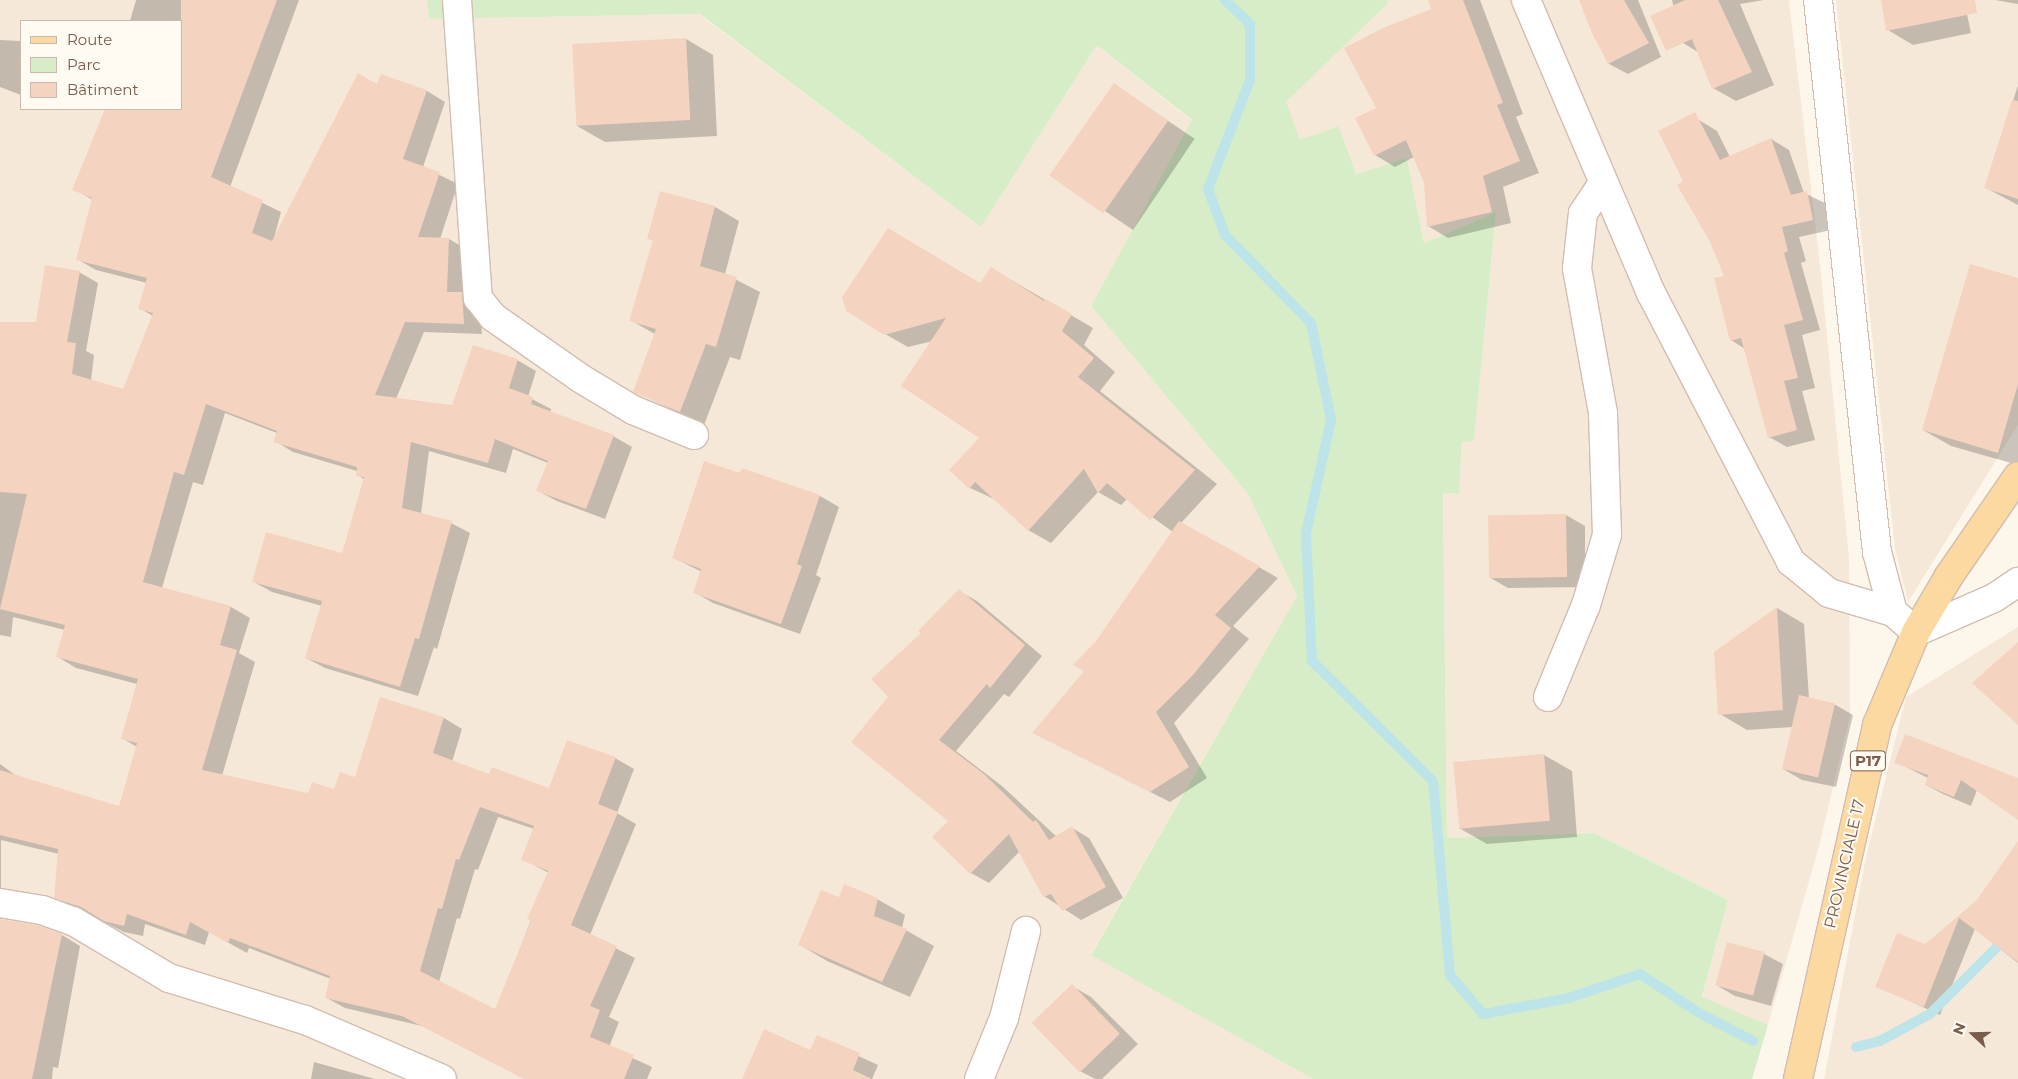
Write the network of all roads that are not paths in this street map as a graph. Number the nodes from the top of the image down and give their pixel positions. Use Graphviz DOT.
graph roads {
  1 [pos="457,0"];
  2 [pos="1526,0"];
  3 [pos="1818,0"];
  4 [pos="1604,183"];
  5 [pos="694,435"];
  6 [pos="2018,476"];
  7 [pos="2018,582"];
  8 [pos="1893,612"];
  9 [pos="1916,632"];
  10 [pos="1548,696"];
  11 [pos="0,903"];
  12 [pos="1026,931"];
  13 [pos="442,1079"];
  14 [pos="979,1079"];
  15 [pos="1798,1079"];
  1 -- 5 [label="street"];
  2 -- 4 [label="street"];
  3 -- 8 [label="street"];
  4 -- 8 [label="street"];
  4 -- 10 [label="street"];
  6 -- 9 [label="main road, PROVINCIALE 17 / P17"];
  7 -- 9 [label="street"];
  8 -- 9 [label="street"];
  9 -- 15 [label="main road, PROVINCIALE 17 / P17"];
  11 -- 13 [label="street"];
  12 -- 14 [label="street"];
}
